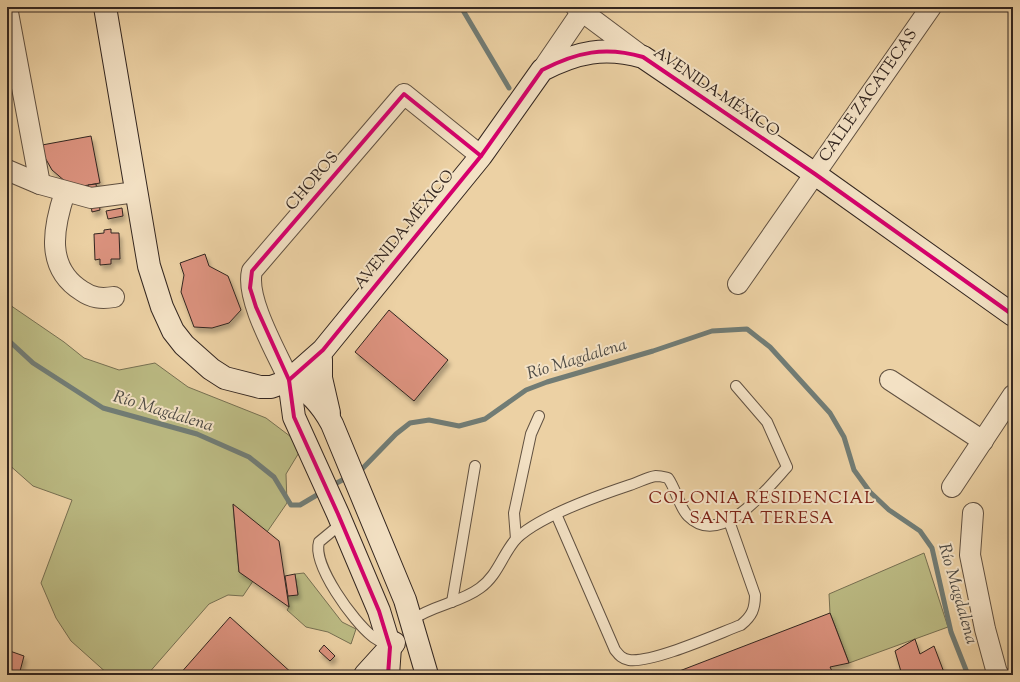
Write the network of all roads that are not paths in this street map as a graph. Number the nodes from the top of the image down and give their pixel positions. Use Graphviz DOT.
graph roads {
  1 [pos="7,7"];
  2 [pos="105,7"];
  3 [pos="931,7"];
  4 [pos="581,8"];
  5 [pos="643,57"];
  6 [pos="542,70"];
  7 [pos="481,156"];
  8 [pos="7,170"];
  9 [pos="815,174"];
  10 [pos="40,184"];
  11 [pos="65,192"];
  12 [pos="136,192"];
  13 [pos="738,284"];
  14 [pos="114,297"];
  15 [pos="1013,315"];
  16 [pos="322,355"];
  17 [pos="289,380"];
  18 [pos="890,380"];
  19 [pos="736,386"];
  20 [pos="1013,395"];
  21 [pos="539,416"];
  22 [pos="332,424"];
  23 [pos="983,441"];
  24 [pos="475,466"];
  25 [pos="952,487"];
  26 [pos="973,513"];
  27 [pos="556,514"];
  28 [pos="340,518"];
  29 [pos="729,521"];
  30 [pos="516,539"];
  31 [pos="452,602"];
  32 [pos="412,620"];
  33 [pos="419,644"];
  34 [pos="390,647"];
  35 [pos="378,674"];
  36 [pos="427,675"];
  37 [pos="999,675"];
  1 -- 10 [label="street"];
  2 -- 12 [label="street, AVENIDA MÉXICO"];
  3 -- 9 [label="street, CALLE ZACATECAS"];
  4 -- 5 [label="street"];
  4 -- 6 [label="street"];
  5 -- 6 [label="street, AVENIDA MÉXICO"];
  5 -- 9 [label="street, AVENIDA MÉXICO"];
  6 -- 7 [label="street, AVENIDA MÉXICO"];
  7 -- 16 [label="street, AVENIDA MÉXICO"];
  7 -- 17 [label="street, CHOPOS"];
  8 -- 10 [label="street"];
  9 -- 13 [label="street, CALLE ZACATECAS"];
  9 -- 15 [label="street, AVENIDA MÉXICO"];
  10 -- 11 [label="street"];
  11 -- 12 [label="street"];
  11 -- 14 [label="street"];
  12 -- 17 [label="street, AVENIDA MÉXICO"];
  16 -- 17 [label="street, AVENIDA MÉXICO"];
  16 -- 22 [label="street"];
  17 -- 22 [label="street"];
  17 -- 28 [label="street"];
  18 -- 23 [label="street"];
  19 -- 29 [label="lane"];
  20 -- 23 [label="street"];
  21 -- 30 [label="lane"];
  22 -- 32 [label="street"];
  23 -- 25 [label="street"];
  24 -- 31 [label="lane"];
  26 -- 37 [label="street"];
  27 -- 29 [label="lane"];
  27 -- 29 [label="lane"];
  27 -- 30 [label="lane"];
  28 -- 34 [label="street"];
  28 -- 34 [label="lane"];
  30 -- 31 [label="lane"];
  31 -- 32 [label="lane"];
  32 -- 33 [label="street"];
  32 -- 34 [label="street"];
  33 -- 35 [label="street"];
  33 -- 36 [label="street"];
  34 -- 35 [label="street"];
}
